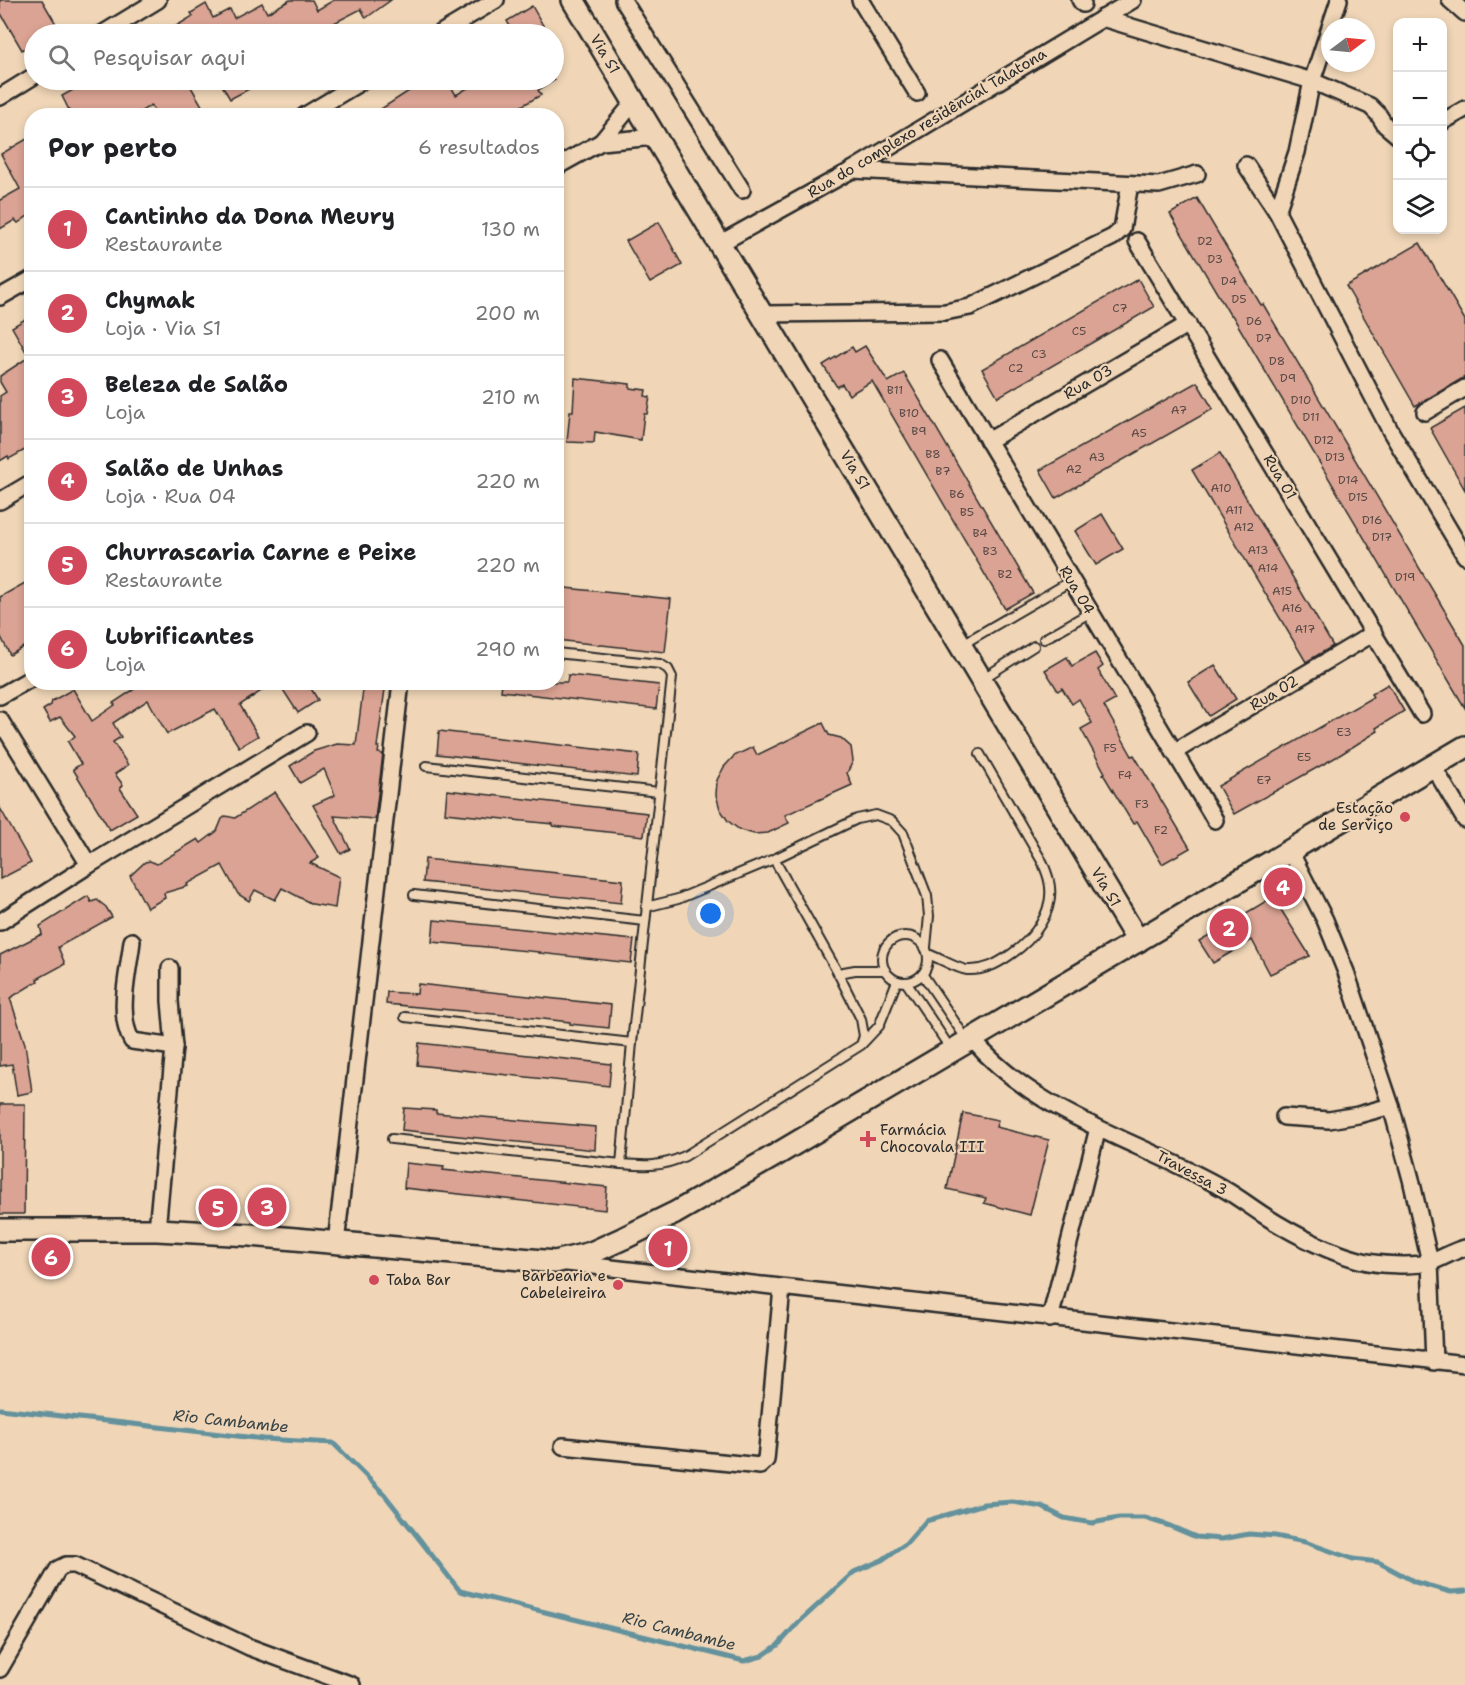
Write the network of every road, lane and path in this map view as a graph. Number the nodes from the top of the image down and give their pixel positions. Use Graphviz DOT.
graph roads {
  1 [pos="158,0"];
  2 [pos="496,0"];
  3 [pos="573,0"];
  4 [pos="623,0"];
  5 [pos="860,0"];
  6 [pos="1133,0"];
  7 [pos="1339,0"];
  8 [pos="1450,0"];
  9 [pos="1465,13"];
  10 [pos="1102,18"];
  11 [pos="118,24"];
  12 [pos="456,24"];
  13 [pos="1312,81"];
  14 [pos="24,82"];
  15 [pos="347,90"];
  16 [pos="916,93"];
  17 [pos="0,97"];
  18 [pos="634,102"];
  19 [pos="317,108"];
  20 [pos="1465,109"];
  21 [pos="1447,120"];
  22 [pos="1393,132"];
  23 [pos="654,137"];
  24 [pos="601,142"];
  25 [pos="564,163"];
  26 [pos="1246,165"];
  27 [pos="852,170"];
  28 [pos="1197,174"];
  29 [pos="1130,184"];
  30 [pos="742,190"];
  31 [pos="1277,212"];
  32 [pos="1137,241"];
  33 [pos="719,244"];
  34 [pos="24,284"];
  35 [pos="0,297"];
  36 [pos="761,314"];
  37 [pos="1188,324"];
  38 [pos="940,360"];
  39 [pos="1465,388"];
  40 [pos="1425,412"];
  41 [pos="988,441"];
  42 [pos="24,487"];
  43 [pos="0,501"];
  44 [pos="1465,556"];
  45 [pos="1071,581"];
  46 [pos="1090,612"];
  47 [pos="1374,633"];
  48 [pos="1044,639"];
  49 [pos="961,646"];
  50 [pos="1034,646"];
  51 [pos="564,653"];
  52 [pos="981,680"];
  53 [pos="24,682"];
  54 [pos="400,690"];
  55 [pos="0,696"];
  56 [pos="1422,714"];
  57 [pos="0,720"];
  58 [pos="307,733"];
  59 [pos="1465,747"];
  60 [pos="1174,752"];
  61 [pos="980,754"];
  62 [pos="426,766"];
  63 [pos="1433,766"];
  64 [pos="659,792"];
  65 [pos="1215,820"];
  66 [pos="1465,820"];
  67 [pos="1290,851"];
  68 [pos="774,859"];
  69 [pos="89,865"];
  70 [pos="414,895"];
  71 [pos="646,907"];
  72 [pos="645,921"];
  73 [pos="0,922"];
  74 [pos="132,941"];
  75 [pos="1138,941"];
  76 [pos="927,951"];
  77 [pos="170,968"];
  78 [pos="885,970"];
  79 [pos="838,973"];
  80 [pos="922,975"];
  81 [pos="902,982"];
  82 [pos="405,1017"];
  83 [pos="632,1043"];
  84 [pos="964,1043"];
  85 [pos="861,1045"];
  86 [pos="174,1047"];
  87 [pos="1391,1106"];
  88 [pos="1284,1117"];
  89 [pos="1098,1128"];
  90 [pos="392,1139"];
  91 [pos="621,1164"];
  92 [pos="0,1230"];
  93 [pos="157,1230"];
  94 [pos="336,1243"];
  95 [pos="1465,1248"];
  96 [pos="555,1262"];
  97 [pos="1430,1262"];
  98 [pos="782,1288"];
  99 [pos="1050,1319"];
  100 [pos="1434,1362"];
  101 [pos="1465,1364"];
  102 [pos="563,1446"];
  103 [pos="0,1669"];
  104 [pos="352,1685"];
  1 -- 11 [label="street"];
  2 -- 12 [label="street"];
  3 -- 18 [label="street, Via S1"];
  4 -- 30 [label="street"];
  5 -- 16 [label="street"];
  6 -- 10 [label="street, Rua do complexo residêncial Talatona"];
  7 -- 13 [label="street"];
  8 -- 9 [label="street"];
  10 -- 13 [label="street"];
  10 -- 27 [label="street, Rua do complexo residêncial Talatona"];
  13 -- 22 [label="street"];
  13 -- 31 [label="street"];
  14 -- 17 [label="street"];
  15 -- 19 [label="street"];
  18 -- 23 [label="street, Via S1"];
  18 -- 24 [label="street"];
  20 -- 21 [label="street"];
  23 -- 24 [label="street"];
  23 -- 33 [label="street, Via S1"];
  24 -- 25 [label="street"];
  26 -- 31 [label="street"];
  27 -- 29 [label="street"];
  27 -- 33 [label="street, Rua do complexo residêncial Talatona"];
  28 -- 29 [label="street"];
  29 -- 36 [label="street"];
  31 -- 44 [label="street"];
  32 -- 37 [label="street, Rua 01"];
  33 -- 36 [label="street, Via S1"];
  34 -- 35 [label="street"];
  36 -- 49 [label="street, Via S1"];
  37 -- 41 [label="street, Rua 03"];
  37 -- 47 [label="street, Rua 01"];
  38 -- 41 [label="street, Rua 04"];
  39 -- 40 [label="street"];
  41 -- 45 [label="street, Rua 04"];
  42 -- 43 [label="street"];
  45 -- 46 [label="street, Rua 04"];
  45 -- 49 [label="lane"];
  46 -- 48 [label="lane"];
  46 -- 60 [label="street, Rua 04"];
  47 -- 56 [label="street, Rua 01"];
  47 -- 60 [label="street, Rua 02"];
  49 -- 52 [label="street, Via S1"];
  50 -- 52 [label="lane"];
  51 -- 64 [label="lane"];
  52 -- 75 [label="street, Via S1"];
  53 -- 55 [label="street"];
  54 -- 94 [label="street"];
  57 -- 69 [label="street"];
  58 -- 69 [label="street"];
  59 -- 63 [label="street"];
  60 -- 65 [label="street, Rua 04"];
  61 -- 76 [label="lane"];
  62 -- 64 [label="lane"];
  63 -- 66 [label="street"];
  63 -- 67 [label="street"];
  64 -- 71 [label="lane"];
  67 -- 75 [label="street"];
  67 -- 87 [label="street"];
  68 -- 71 [label="lane"];
  68 -- 76 [label="lane"];
  68 -- 79 [label="lane"];
  69 -- 73 [label="street"];
  70 -- 72 [label="lane"];
  71 -- 72 [label="lane"];
  72 -- 83 [label="lane"];
  74 -- 86 [label="street"];
  75 -- 84 [label="street"];
  76 -- 78 [label="lane"];
  76 -- 80 [label="lane"];
  77 -- 86 [label="street"];
  78 -- 79 [label="lane"];
  78 -- 81 [label="lane"];
  79 -- 85 [label="lane"];
  80 -- 81 [label="lane"];
  80 -- 84 [label="lane"];
  81 -- 84 [label="lane"];
  81 -- 85 [label="lane"];
  82 -- 83 [label="lane"];
  83 -- 91 [label="lane"];
  84 -- 89 [label="street, Travessa 3"];
  84 -- 96 [label="street"];
  85 -- 91 [label="lane"];
  86 -- 93 [label="street"];
  87 -- 88 [label="street"];
  87 -- 97 [label="street"];
  89 -- 97 [label="street, Travessa 3"];
  89 -- 99 [label="street"];
  90 -- 91 [label="lane"];
  92 -- 93 [label="street"];
  93 -- 94 [label="street"];
  94 -- 96 [label="street"];
  95 -- 97 [label="street, Travessa 3"];
  96 -- 98 [label="street"];
  97 -- 100 [label="street"];
  98 -- 99 [label="street"];
  98 -- 102 [label="street"];
  99 -- 100 [label="street"];
  100 -- 101 [label="street"];
  103 -- 104 [label="street"];
}
